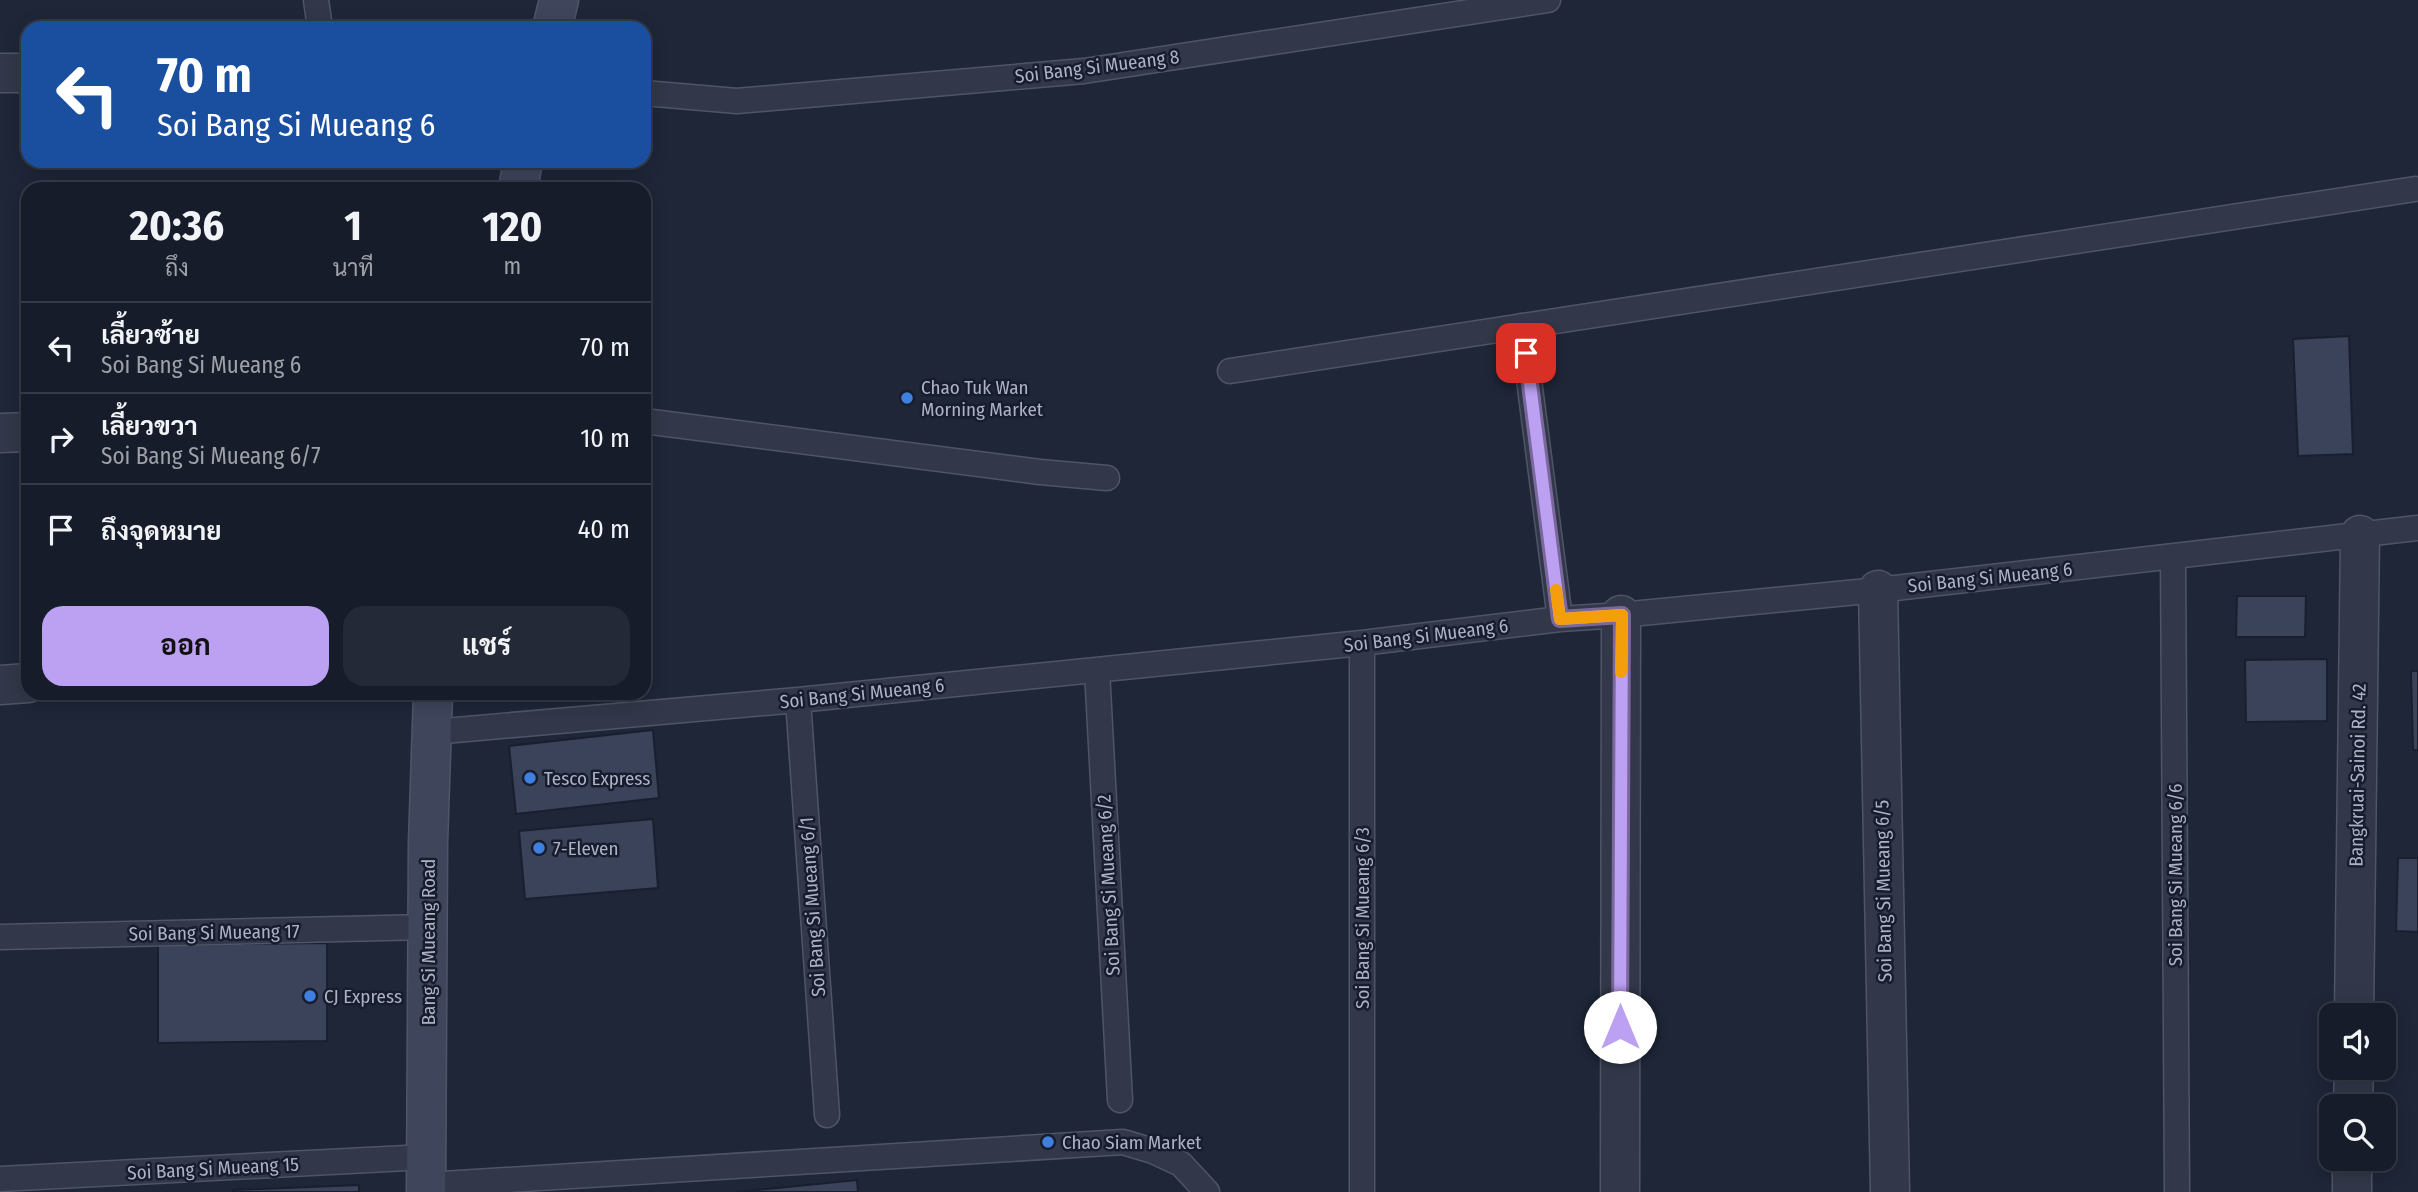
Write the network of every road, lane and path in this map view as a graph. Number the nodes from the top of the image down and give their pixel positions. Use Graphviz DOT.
graph roads {
  1 [pos="316,0"];
  2 [pos="559,0"];
  3 [pos="1548,0"];
  4 [pos="319,21"];
  5 [pos="554,21"];
  6 [pos="0,73"];
  7 [pos="21,73"];
  8 [pos="651,94"];
  9 [pos="2415,189"];
  10 [pos="1522,326"];
  11 [pos="1230,371"];
  12 [pos="651,422"];
  13 [pos="21,432"];
  14 [pos="0,433"];
  15 [pos="1107,478"];
  16 [pos="2418,528"];
  17 [pos="2360,535"];
  18 [pos="2173,557"];
  19 [pos="1878,590"];
  20 [pos="1622,615"];
  21 [pos="1560,619"];
  22 [pos="1362,643"];
  23 [pos="1097,670"];
  24 [pos="21,684"];
  25 [pos="0,685"];
  26 [pos="433,700"];
  27 [pos="798,700"];
  28 [pos="433,732"];
  29 [pos="428,927"];
  30 [pos="0,937"];
  31 [pos="2354,1003"];
  32 [pos="1120,1100"];
  33 [pos="827,1115"];
  34 [pos="2352,1171"];
  35 [pos="426,1178"];
  36 [pos="0,1179"];
  37 [pos="1207,1192"];
  38 [pos="1363,1192"];
  39 [pos="1620,1192"];
  40 [pos="1890,1192"];
  41 [pos="2177,1192"];
  42 [pos="2352,1192"];
  1 -- 4 [label="lane"];
  2 -- 5 [label="street"];
  3 -- 8 [label="lane, Soi Bang Si Mueang 8"];
  6 -- 7 [label="street"];
  9 -- 10 [label="lane"];
  10 -- 11 [label="lane"];
  10 -- 21 [label="lane"];
  12 -- 15 [label="lane"];
  13 -- 14 [label="street"];
  16 -- 17 [label="lane, Soi Bang Si Mueang 6"];
  17 -- 18 [label="lane, Soi Bang Si Mueang 6"];
  17 -- 31 [label="street, Bangkruai-Sainoi Rd. 42"];
  18 -- 19 [label="lane, Soi Bang Si Mueang 6"];
  18 -- 41 [label="lane, Soi Bang Si Mueang 6/6"];
  19 -- 20 [label="lane, Soi Bang Si Mueang 6"];
  19 -- 40 [label="street, Soi Bang Si Mueang 6/5"];
  20 -- 21 [label="lane, Soi Bang Si Mueang 6"];
  20 -- 39 [label="street"];
  21 -- 22 [label="lane, Soi Bang Si Mueang 6"];
  22 -- 23 [label="lane, Soi Bang Si Mueang 6"];
  22 -- 38 [label="lane, Soi Bang Si Mueang 6/3"];
  23 -- 27 [label="lane, Soi Bang Si Mueang 6"];
  23 -- 32 [label="lane, Soi Bang Si Mueang 6/2"];
  24 -- 25 [label="street"];
  26 -- 28 [label="street, Bang Si Mueang Road"];
  27 -- 28 [label="lane, Soi Bang Si Mueang 6"];
  27 -- 33 [label="lane, Soi Bang Si Mueang 6/1"];
  28 -- 29 [label="street, Bang Si Mueang Road"];
  29 -- 30 [label="lane, Soi Bang Si Mueang 17"];
  29 -- 35 [label="street, Bang Si Mueang Road"];
  34 -- 42 [label="street"];
  35 -- 36 [label="lane, Soi Bang Si Mueang 15"];
  35 -- 37 [label="lane, Soi Bang Si Mueang 15"];
}
